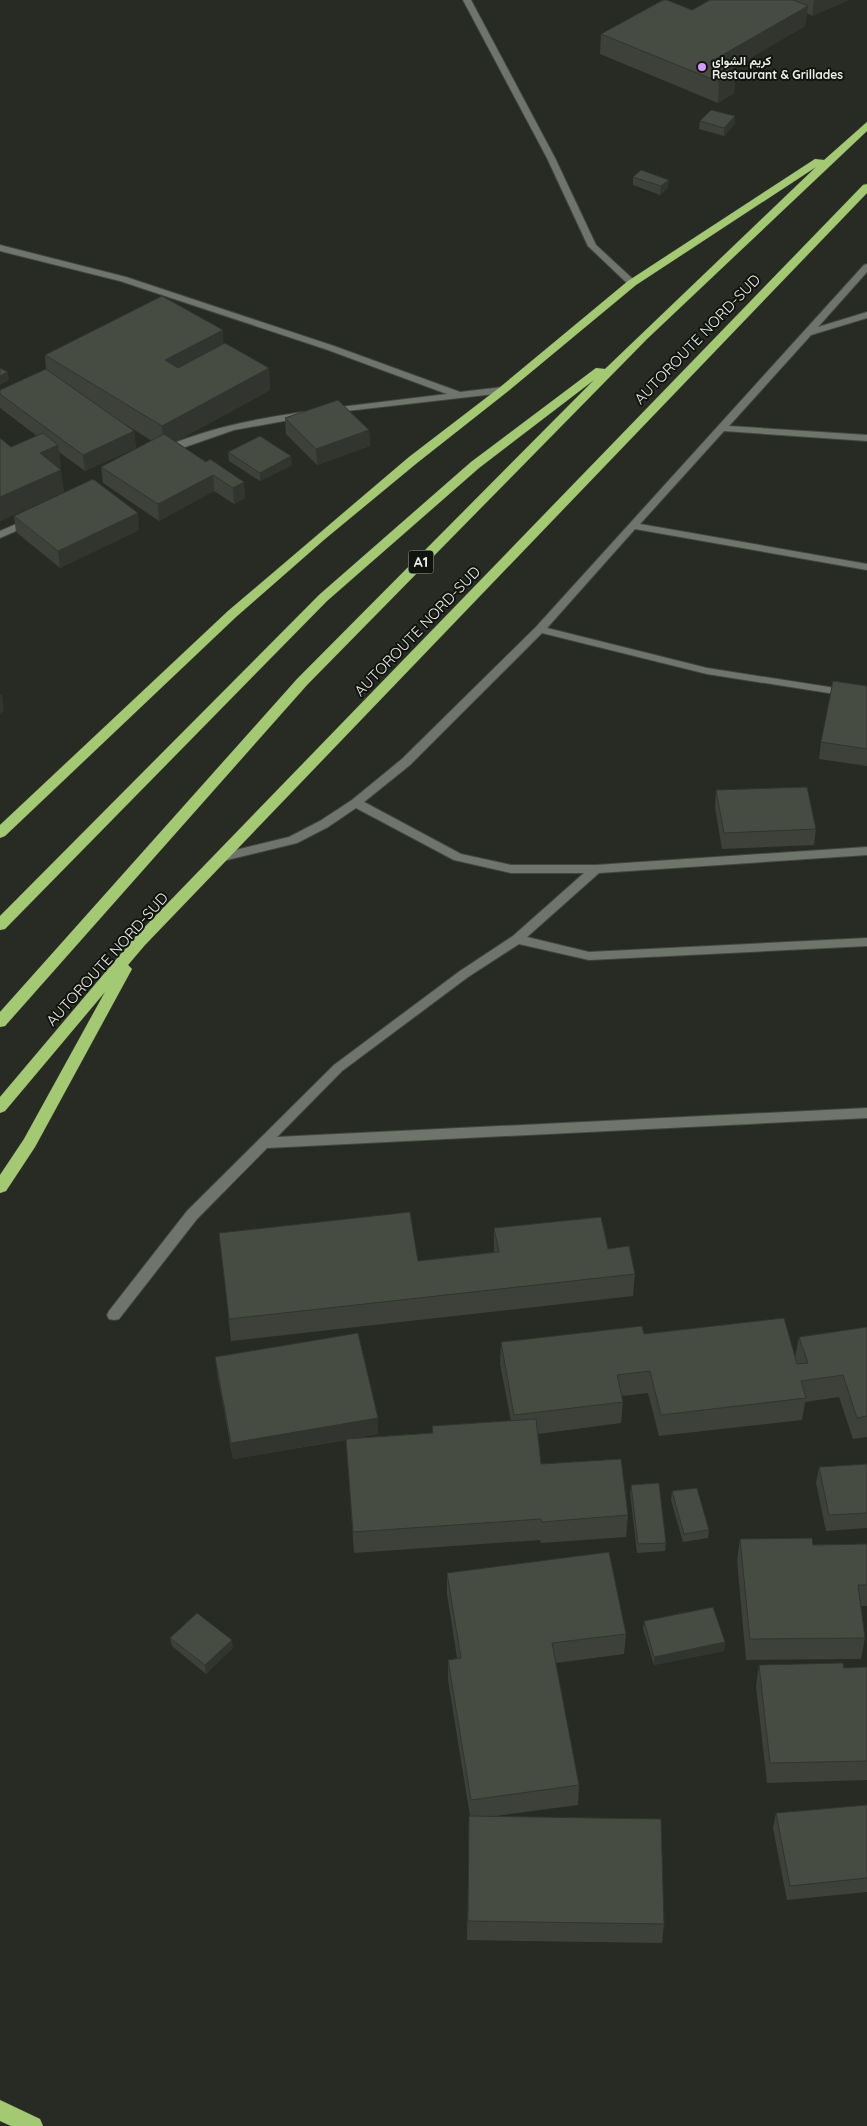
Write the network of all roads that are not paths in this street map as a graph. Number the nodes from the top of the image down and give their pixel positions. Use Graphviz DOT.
graph roads {
  1 [pos="467,0"];
  2 [pos="867,125"];
  3 [pos="851,139"];
  4 [pos="867,187"];
  5 [pos="0,248"];
  6 [pos="867,267"];
  7 [pos="632,283"];
  8 [pos="867,314"];
  9 [pos="808,333"];
  10 [pos="643,337"];
  11 [pos="504,390"];
  12 [pos="460,396"];
  13 [pos="722,428"];
  14 [pos="867,438"];
  15 [pos="154,457"];
  16 [pos="40,515"];
  17 [pos="633,526"];
  18 [pos="0,535"];
  19 [pos="867,567"];
  20 [pos="540,628"];
  21 [pos="867,696"];
  22 [pos="356,803"];
  23 [pos="0,834"];
  24 [pos="867,850"];
  25 [pos="223,857"];
  26 [pos="596,869"];
  27 [pos="0,925"];
  28 [pos="517,940"];
  29 [pos="140,941"];
  30 [pos="867,942"];
  31 [pos="0,1022"];
  32 [pos="0,1108"];
  33 [pos="867,1113"];
  34 [pos="262,1143"];
  35 [pos="0,1186"];
  36 [pos="114,1315"];
  37 [pos="0,2110"];
  38 [pos="32,2126"];
  1 -- 7 [label="street"];
  2 -- 3 [label="highway, A1"];
  3 -- 7 [label="highway"];
  3 -- 10 [label="highway, A1"];
  4 -- 25 [label="highway, AUTOROUTE NORD-SUD"];
  5 -- 12 [label="street"];
  6 -- 9 [label="street"];
  7 -- 11 [label="highway"];
  8 -- 9 [label="street"];
  9 -- 13 [label="street"];
  10 -- 27 [label="highway"];
  10 -- 31 [label="highway, A1"];
  11 -- 12 [label="street"];
  11 -- 23 [label="highway"];
  12 -- 15 [label="street"];
  13 -- 14 [label="street"];
  13 -- 17 [label="street"];
  16 -- 18 [label="street"];
  17 -- 19 [label="street"];
  17 -- 20 [label="street"];
  20 -- 21 [label="street"];
  20 -- 22 [label="street"];
  22 -- 25 [label="street"];
  22 -- 26 [label="street"];
  24 -- 26 [label="street"];
  25 -- 29 [label="highway, AUTOROUTE NORD-SUD"];
  26 -- 28 [label="street"];
  28 -- 30 [label="street"];
  28 -- 34 [label="street"];
  29 -- 32 [label="highway, AUTOROUTE NORD-SUD"];
  29 -- 35 [label="highway"];
  33 -- 34 [label="street"];
  34 -- 36 [label="street"];
  37 -- 38 [label="highway"];
}
